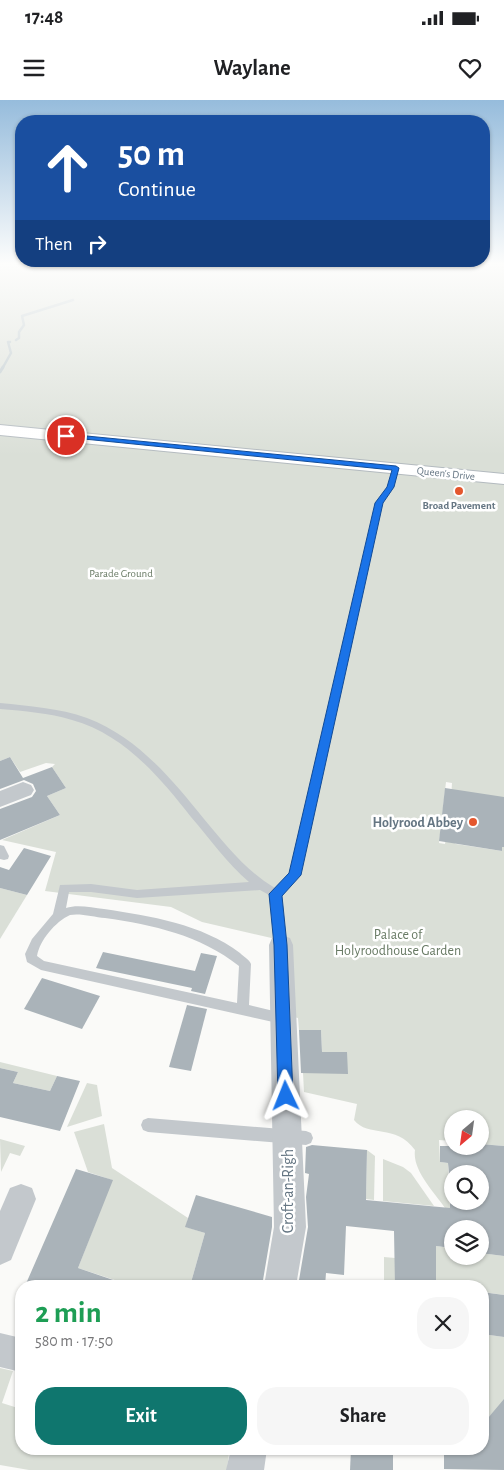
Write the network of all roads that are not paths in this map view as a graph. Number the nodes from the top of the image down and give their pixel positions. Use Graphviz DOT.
graph roads {
  1 [pos="0,430"];
  2 [pos="396,468"];
  3 [pos="504,479"];
  4 [pos="0,706"];
  5 [pos="23,790"];
  6 [pos="0,799"];
  7 [pos="260,886"];
  8 [pos="276,894"];
  9 [pos="59,915"];
  10 [pos="281,945"];
  11 [pos="243,1009"];
  12 [pos="283,1018"];
  13 [pos="148,1125"];
  14 [pos="297,1137"];
  15 [pos="21,1199"];
  16 [pos="0,1250"];
  17 [pos="282,1280"];
  18 [pos="0,1350"];
  19 [pos="15,1354"];
  20 [pos="248,1455"];
  21 [pos="245,1470"];
  1 -- 2 [label="street, Queen's Drive"];
  2 -- 3 [label="street, Queen's Drive"];
  2 -- 8 [label="lane"];
  4 -- 7 [label="lane"];
  5 -- 6 [label="street"];
  7 -- 8 [label="lane"];
  7 -- 9 [label="lane"];
  8 -- 10 [label="lane"];
  9 -- 11 [label="lane"];
  9 -- 11 [label="lane"];
  10 -- 12 [label="street, Croft-an-Righ"];
  11 -- 12 [label="lane"];
  12 -- 14 [label="street, Croft-an-Righ"];
  13 -- 14 [label="lane"];
  14 -- 17 [label="street, Croft-an-Righ"];
  15 -- 16 [label="street"];
  18 -- 19 [label="street"];
  20 -- 21 [label="street"];
}
